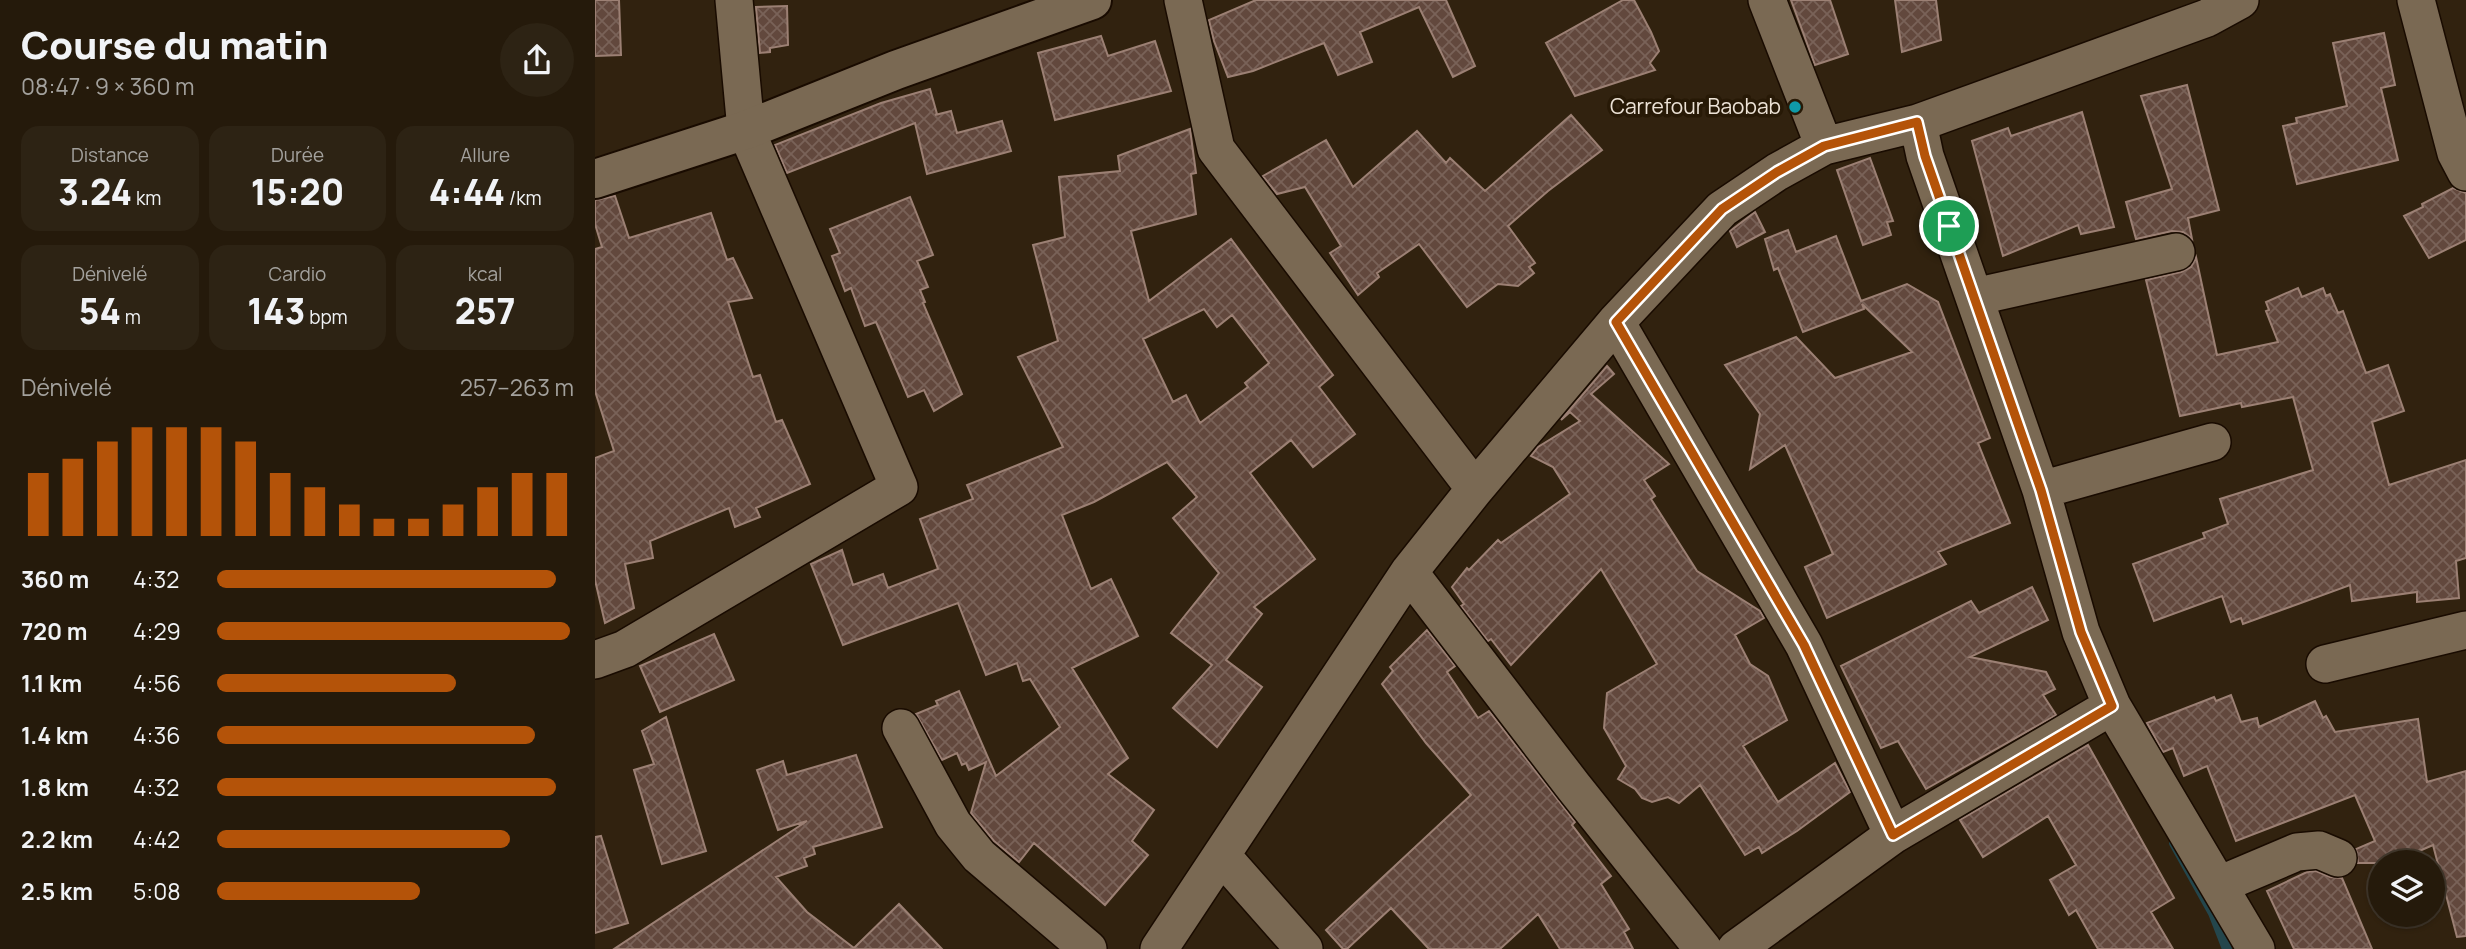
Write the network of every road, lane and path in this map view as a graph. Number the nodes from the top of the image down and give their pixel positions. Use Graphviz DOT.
graph roads {
  1 [pos="734,0"];
  2 [pos="1092,0"];
  3 [pos="1183,0"];
  4 [pos="1767,0"];
  5 [pos="2240,0"];
  6 [pos="2416,0"];
  7 [pos="1917,122"];
  8 [pos="746,130"];
  9 [pos="1824,146"];
  10 [pos="2463,159"];
  11 [pos="595,179"];
  12 [pos="2175,252"];
  13 [pos="1974,297"];
  14 [pos="1616,322"];
  15 [pos="2212,442"];
  16 [pos="1475,489"];
  17 [pos="2041,490"];
  18 [pos="1409,572"];
  19 [pos="2466,631"];
  20 [pos="595,660"];
  21 [pos="2325,664"];
  22 [pos="2112,706"];
  23 [pos="901,728"];
  24 [pos="1893,835"];
  25 [pos="1222,856"];
  26 [pos="2338,858"];
  27 [pos="2219,885"];
  28 [pos="1089,949"];
  29 [pos="1159,949"];
  30 [pos="1304,949"];
  31 [pos="1703,949"];
  32 [pos="1736,949"];
  33 [pos="2256,949"];
  1 -- 8 [label="street"];
  2 -- 8 [label="street"];
  3 -- 16 [label="street"];
  4 -- 9 [label="street"];
  5 -- 7 [label="street"];
  6 -- 10 [label="street"];
  7 -- 9 [label="street"];
  7 -- 13 [label="street"];
  8 -- 11 [label="street"];
  8 -- 20 [label="street"];
  9 -- 14 [label="street"];
  12 -- 13 [label="street"];
  13 -- 17 [label="street"];
  14 -- 16 [label="street"];
  14 -- 24 [label="street"];
  15 -- 17 [label="street"];
  16 -- 18 [label="street"];
  17 -- 22 [label="street"];
  18 -- 25 [label="street"];
  18 -- 31 [label="street"];
  19 -- 21 [label="street"];
  22 -- 24 [label="street"];
  22 -- 27 [label="street"];
  23 -- 28 [label="street"];
  24 -- 32 [label="street"];
  25 -- 29 [label="street"];
  25 -- 30 [label="street"];
  26 -- 27 [label="street"];
  27 -- 33 [label="street"];
}
